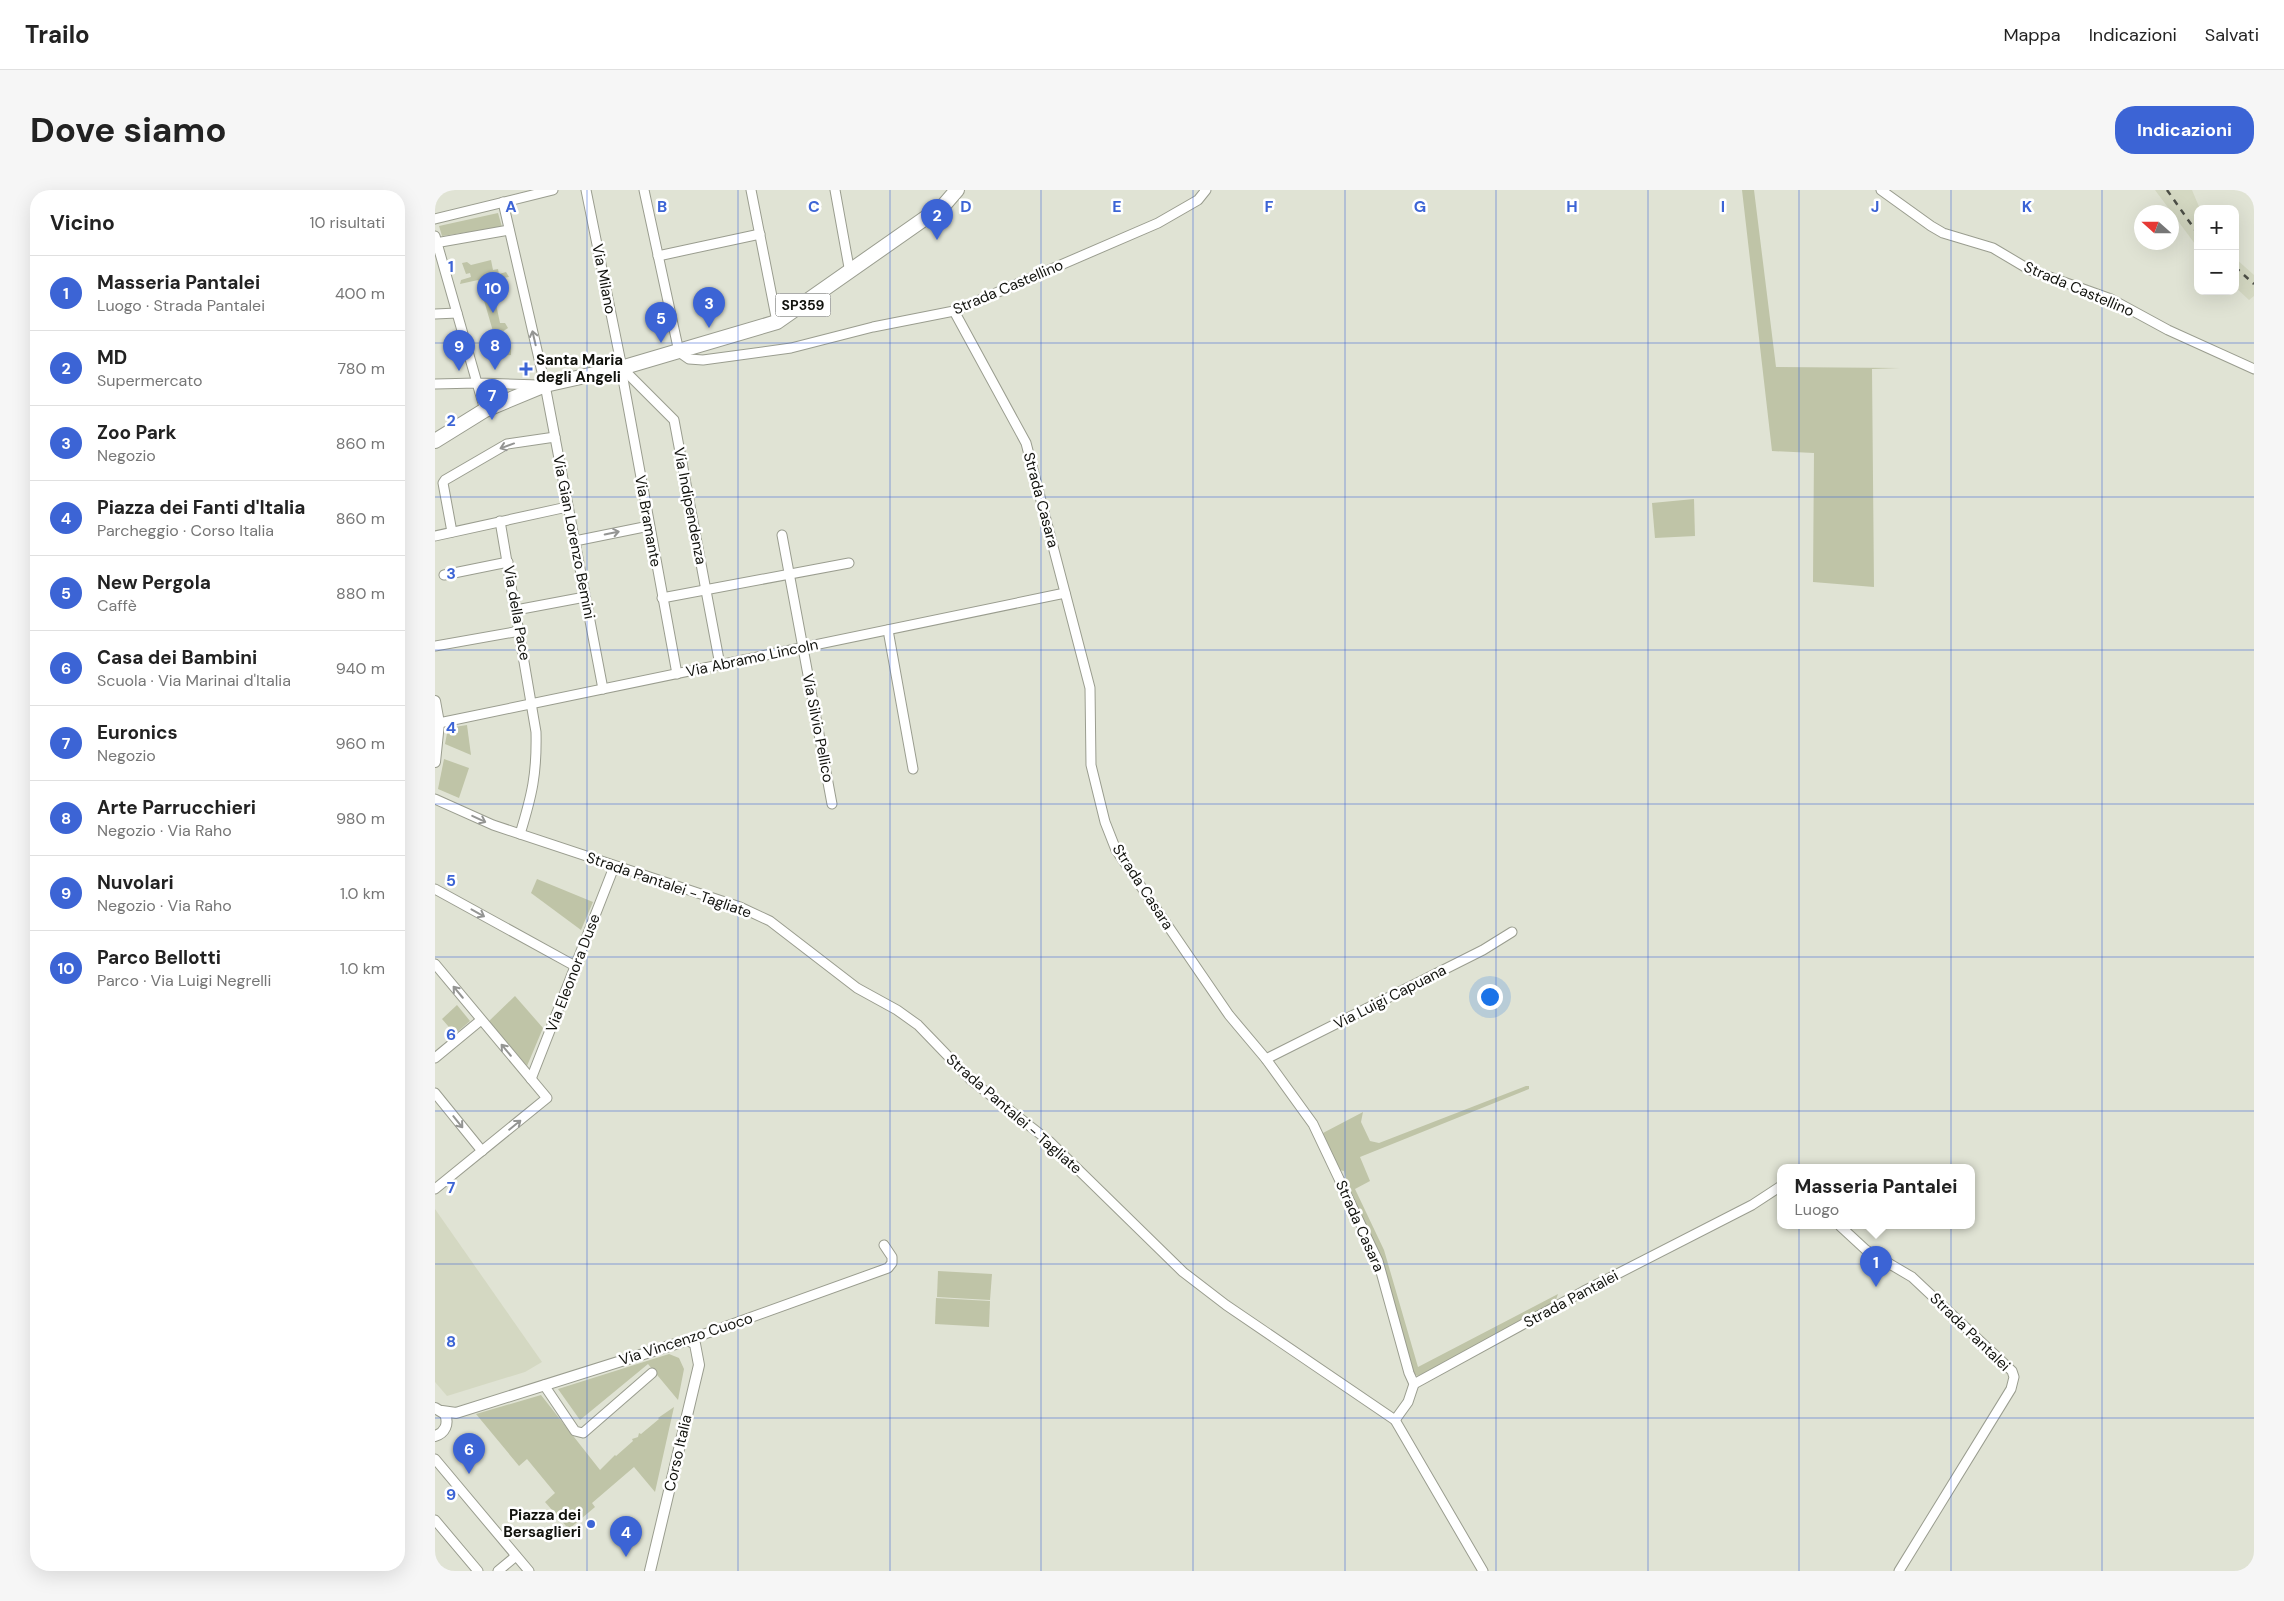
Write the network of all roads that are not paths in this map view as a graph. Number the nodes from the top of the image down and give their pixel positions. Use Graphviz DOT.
graph roads {
  1 [pos="553,190"];
  2 [pos="586,190"];
  3 [pos="644,190"];
  4 [pos="751,190"];
  5 [pos="835,190"];
  6 [pos="957,190"];
  7 [pos="1206,190"];
  8 [pos="1881,190"];
  9 [pos="503,202"];
  10 [pos="435,219"];
  11 [pos="509,230"];
  12 [pos="760,234"];
  13 [pos="436,240"];
  14 [pos="658,256"];
  15 [pos="850,273"];
  16 [pos="954,311"];
  17 [pos="457,313"];
  18 [pos="435,314"];
  19 [pos="777,322"];
  20 [pos="679,352"];
  21 [pos="621,368"];
  22 [pos="2254,369"];
  23 [pos="477,383"];
  24 [pos="435,384"];
  25 [pos="545,385"];
  26 [pos="485,410"];
  27 [pos="555,437"];
  28 [pos="435,441"];
  29 [pos="567,507"];
  30 [pos="500,522"];
  31 [pos="649,526"];
  32 [pos="452,532"];
  33 [pos="782,535"];
  34 [pos="435,536"];
  35 [pos="575,541"];
  36 [pos="508,562"];
  37 [pos="849,562"];
  38 [pos="789,574"];
  39 [pos="444,575"];
  40 [pos="707,589"];
  41 [pos="1065,593"];
  42 [pos="585,597"];
  43 [pos="663,598"];
  44 [pos="516,610"];
  45 [pos="887,630"];
  46 [pos="520,632"];
  47 [pos="435,646"];
  48 [pos="803,648"];
  49 [pos="720,665"];
  50 [pos="677,674"];
  51 [pos="603,689"];
  52 [pos="435,702"];
  53 [pos="532,704"];
  54 [pos="439,723"];
  55 [pos="435,762"];
  56 [pos="913,769"];
  57 [pos="435,799"];
  58 [pos="832,804"];
  59 [pos="520,834"];
  60 [pos="614,867"];
  61 [pos="435,890"];
  62 [pos="1512,932"];
  63 [pos="435,964"];
  64 [pos="575,966"];
  65 [pos="481,1020"];
  66 [pos="435,1058"];
  67 [pos="1266,1059"];
  68 [pos="531,1079"];
  69 [pos="435,1092"];
  70 [pos="482,1151"];
  71 [pos="435,1189"];
  72 [pos="1777,1189"];
  73 [pos="1843,1229"];
  74 [pos="884,1245"];
  75 [pos="687,1340"];
  76 [pos="653,1373"];
  77 [pos="1414,1384"];
  78 [pos="544,1385"];
  79 [pos="437,1407"];
  80 [pos="456,1413"];
  81 [pos="1395,1420"];
  82 [pos="447,1423"];
  83 [pos="436,1437"];
  84 [pos="435,1459"];
  85 [pos="435,1520"];
  86 [pos="439,1532"];
  87 [pos="516,1556"];
  88 [pos="478,1571"];
  89 [pos="498,1571"];
  90 [pos="529,1571"];
  91 [pos="650,1571"];
  92 [pos="1483,1571"];
  93 [pos="1899,1571"];
  1 -- 9 [label="street"];
  2 -- 21 [label="street, Via Milano"];
  3 -- 14 [label="street"];
  4 -- 12 [label="street"];
  5 -- 15 [label="street"];
  6 -- 15 [label="main road, SP359"];
  7 -- 16 [label="street, Strada Castellino"];
  8 -- 22 [label="street, Strada Castellino"];
  9 -- 10 [label="street"];
  9 -- 11 [label="street, Via Gian Lorenzo Bemini"];
  11 -- 13 [label="street"];
  25 -- 11 [label="street, Via Gian Lorenzo Bemini, one-way"];
  12 -- 14 [label="street"];
  12 -- 19 [label="street"];
  13 -- 17 [label="street"];
  14 -- 20 [label="street"];
  15 -- 19 [label="main road, SP359"];
  16 -- 20 [label="street, Strada Castellino"];
  16 -- 41 [label="street, Strada Casara"];
  17 -- 18 [label="street"];
  17 -- 23 [label="street"];
  19 -- 20 [label="main road, SP359"];
  20 -- 21 [label="main road, SP359"];
  21 -- 25 [label="main road, SP359"];
  21 -- 31 [label="street, Via Bramante"];
  21 -- 40 [label="street, Via Indipendenza"];
  23 -- 24 [label="street"];
  23 -- 25 [label="street"];
  23 -- 26 [label="street"];
  25 -- 26 [label="main road, SP359"];
  25 -- 27 [label="street, Via Gian Lorenzo Bemini"];
  26 -- 28 [label="main road, SP359"];
  27 -- 29 [label="street, Via Gian Lorenzo Bemini"];
  27 -- 32 [label="street, one-way"];
  29 -- 30 [label="street"];
  29 -- 35 [label="street, Via Gian Lorenzo Bemini"];
  30 -- 32 [label="street"];
  30 -- 36 [label="street, Via della Pace"];
  35 -- 31 [label="street, one-way"];
  31 -- 43 [label="street, Via Bramante"];
  32 -- 34 [label="street"];
  33 -- 38 [label="street, Via Silvio Pellico"];
  35 -- 42 [label="street, Via Gian Lorenzo Bemini"];
  36 -- 39 [label="street"];
  36 -- 44 [label="street, Via della Pace"];
  37 -- 38 [label="street"];
  38 -- 40 [label="street"];
  38 -- 48 [label="street, Via Silvio Pellico"];
  40 -- 43 [label="street"];
  40 -- 49 [label="street, Via Indipendenza"];
  41 -- 45 [label="street, Via Abramo Lincoln"];
  41 -- 67 [label="street, Strada Casara"];
  42 -- 44 [label="street"];
  42 -- 51 [label="street, Via Gian Lorenzo Bemini"];
  43 -- 50 [label="street, Via Bramante"];
  44 -- 46 [label="street, Via della Pace"];
  45 -- 48 [label="street, Via Abramo Lincoln"];
  45 -- 56 [label="street"];
  46 -- 47 [label="street"];
  46 -- 53 [label="street, Via della Pace"];
  48 -- 49 [label="street, Via Abramo Lincoln"];
  48 -- 58 [label="street, Via Silvio Pellico"];
  49 -- 50 [label="street, Via Abramo Lincoln"];
  50 -- 51 [label="street, Via Abramo Lincoln"];
  51 -- 53 [label="street, Via Abramo Lincoln"];
  52 -- 54 [label="street"];
  53 -- 54 [label="street, Via Abramo Lincoln"];
  53 -- 59 [label="street, Via della Pace"];
  54 -- 55 [label="street"];
  57 -- 59 [label="street, Strada Pantalei - Tagliate, one-way"];
  59 -- 60 [label="street, Strada Pantalei - Tagliate"];
  60 -- 64 [label="street, Via Eleonora Duse"];
  60 -- 81 [label="street, Strada Pantalei - Tagliate"];
  61 -- 64 [label="street, one-way"];
  62 -- 67 [label="street, Via Luigi Capuana"];
  65 -- 63 [label="street, one-way"];
  64 -- 68 [label="street, Via Eleonora Duse"];
  65 -- 66 [label="street"];
  68 -- 65 [label="street, one-way"];
  67 -- 77 [label="street, Strada Casara"];
  70 -- 68 [label="street, one-way"];
  69 -- 70 [label="street, one-way"];
  70 -- 71 [label="street"];
  72 -- 77 [label="street, Strada Pantalei"];
  73 -- 93 [label="street, Strada Pantalei"];
  74 -- 75 [label="street, Via Vincenzo Cuoco"];
  75 -- 78 [label="street, Via Vincenzo Cuoco"];
  75 -- 91 [label="street, Corso Italia"];
  76 -- 78 [label="street"];
  77 -- 81 [label="street"];
  78 -- 80 [label="street, Via Vincenzo Cuoco"];
  79 -- 80 [label="street, Via Vincenzo Cuoco"];
  79 -- 82 [label="street"];
  80 -- 82 [label="street"];
  81 -- 92 [label="street"];
  82 -- 83 [label="street"];
  84 -- 87 [label="street"];
  85 -- 86 [label="street"];
  86 -- 88 [label="street"];
  87 -- 89 [label="street"];
  87 -- 90 [label="street"];
}
